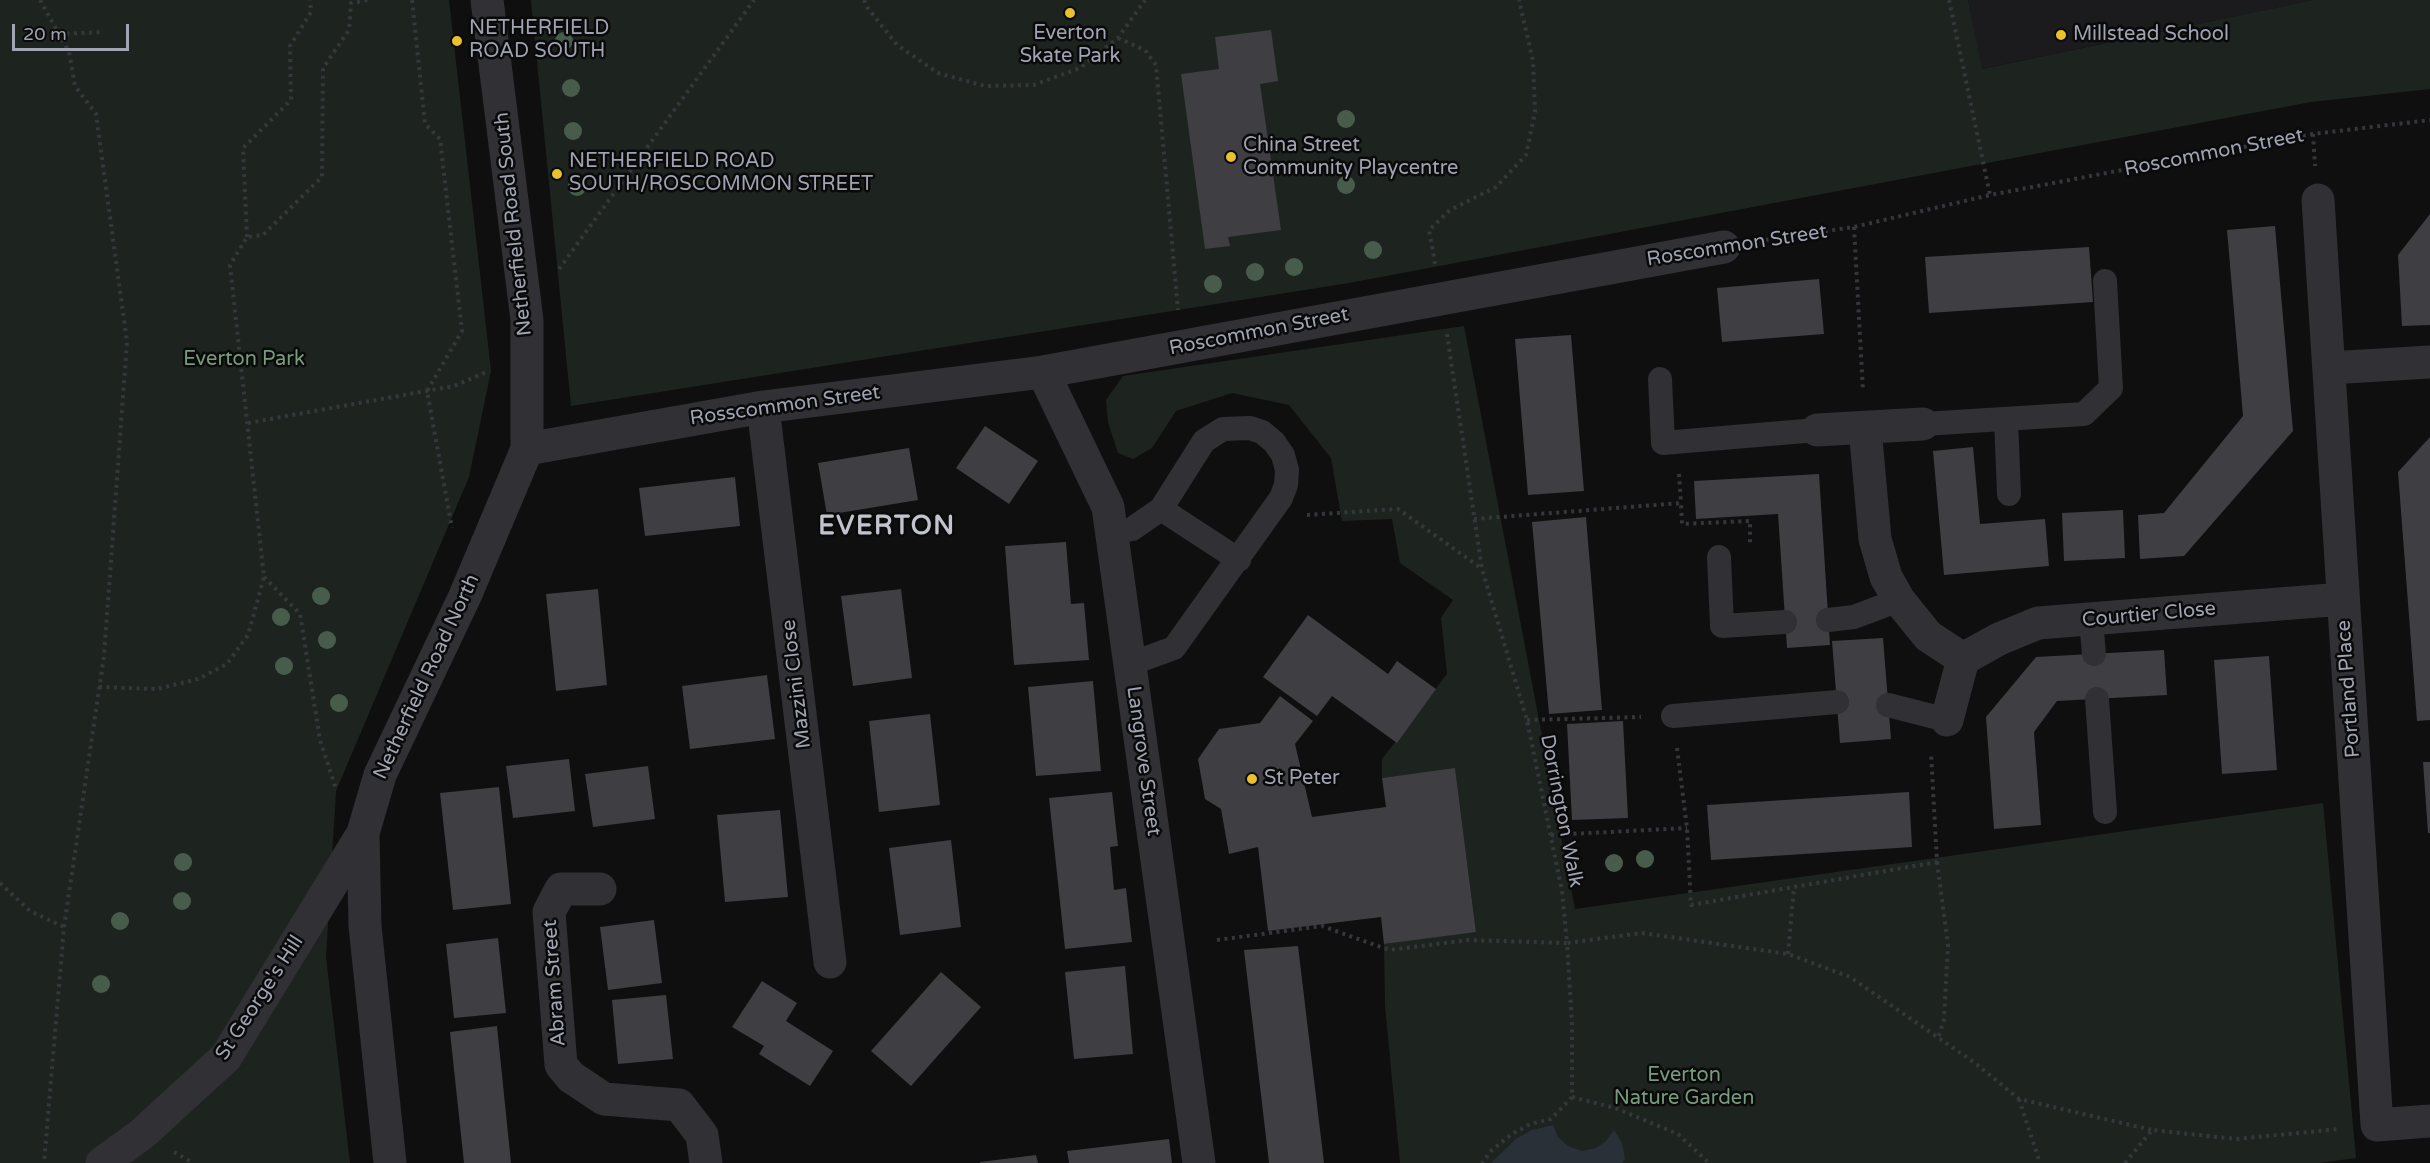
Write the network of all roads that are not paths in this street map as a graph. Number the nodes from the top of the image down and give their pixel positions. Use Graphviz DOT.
graph roads {
  1 [pos="487,0"];
  2 [pos="2318,200"];
  3 [pos="1724,246"];
  4 [pos="2105,281"];
  5 [pos="2430,362"];
  6 [pos="2329,368"];
  7 [pos="1044,372"];
  8 [pos="1660,379"];
  9 [pos="763,407"];
  10 [pos="2006,419"];
  11 [pos="1923,424"];
  12 [pos="1865,428"];
  13 [pos="1817,430"];
  14 [pos="527,449"];
  15 [pos="2010,494"];
  16 [pos="1161,509"];
  17 [pos="1111,533"];
  18 [pos="1719,557"];
  19 [pos="1239,560"];
  20 [pos="2343,599"];
  21 [pos="1899,600"];
  22 [pos="1828,620"];
  23 [pos="2091,620"];
  24 [pos="1785,622"];
  25 [pos="2094,654"];
  26 [pos="1963,659"];
  27 [pos="1130,664"];
  28 [pos="2097,699"];
  29 [pos="1837,702"];
  30 [pos="1888,705"];
  31 [pos="1673,716"];
  32 [pos="1947,720"];
  33 [pos="2105,812"];
  34 [pos="363,833"];
  35 [pos="600,889"];
  36 [pos="830,962"];
  37 [pos="2430,1121"];
  38 [pos="102,1163"];
  39 [pos="390,1163"];
  40 [pos="706,1163"];
  41 [pos="1199,1163"];
  1 -- 14 [label="street, Netherfield Road South"];
  2 -- 6 [label="street, Portland Place"];
  3 -- 7 [label="street, Roscommon Street"];
  4 -- 10 [label="lane"];
  5 -- 6 [label="street"];
  6 -- 20 [label="street, Portland Place"];
  7 -- 9 [label="street, Rosscommon Street"];
  7 -- 17 [label="street, Langrove Street"];
  8 -- 13 [label="lane"];
  9 -- 14 [label="street, Rosscommon Street"];
  9 -- 36 [label="street, Mazzini Close"];
  10 -- 11 [label="lane"];
  10 -- 15 [label="lane"];
  11 -- 12 [label="street"];
  12 -- 13 [label="street"];
  12 -- 21 [label="street"];
  14 -- 34 [label="street, Netherfield Road North"];
  16 -- 17 [label="lane"];
  16 -- 19 [label="lane"];
  16 -- 19 [label="lane"];
  17 -- 27 [label="street, Langrove Street"];
  18 -- 24 [label="lane"];
  19 -- 27 [label="lane"];
  20 -- 23 [label="street, Courtier Close"];
  20 -- 37 [label="street, Portland Place"];
  21 -- 22 [label="lane"];
  21 -- 26 [label="street"];
  23 -- 25 [label="lane"];
  23 -- 26 [label="street, Courtier Close"];
  26 -- 32 [label="street"];
  27 -- 41 [label="street, Langrove Street"];
  28 -- 33 [label="lane"];
  29 -- 31 [label="lane"];
  30 -- 32 [label="lane"];
  34 -- 38 [label="street, St George's Hill"];
  34 -- 39 [label="street, Netherfield Road North"];
  35 -- 40 [label="street, Abram Street"];
}
